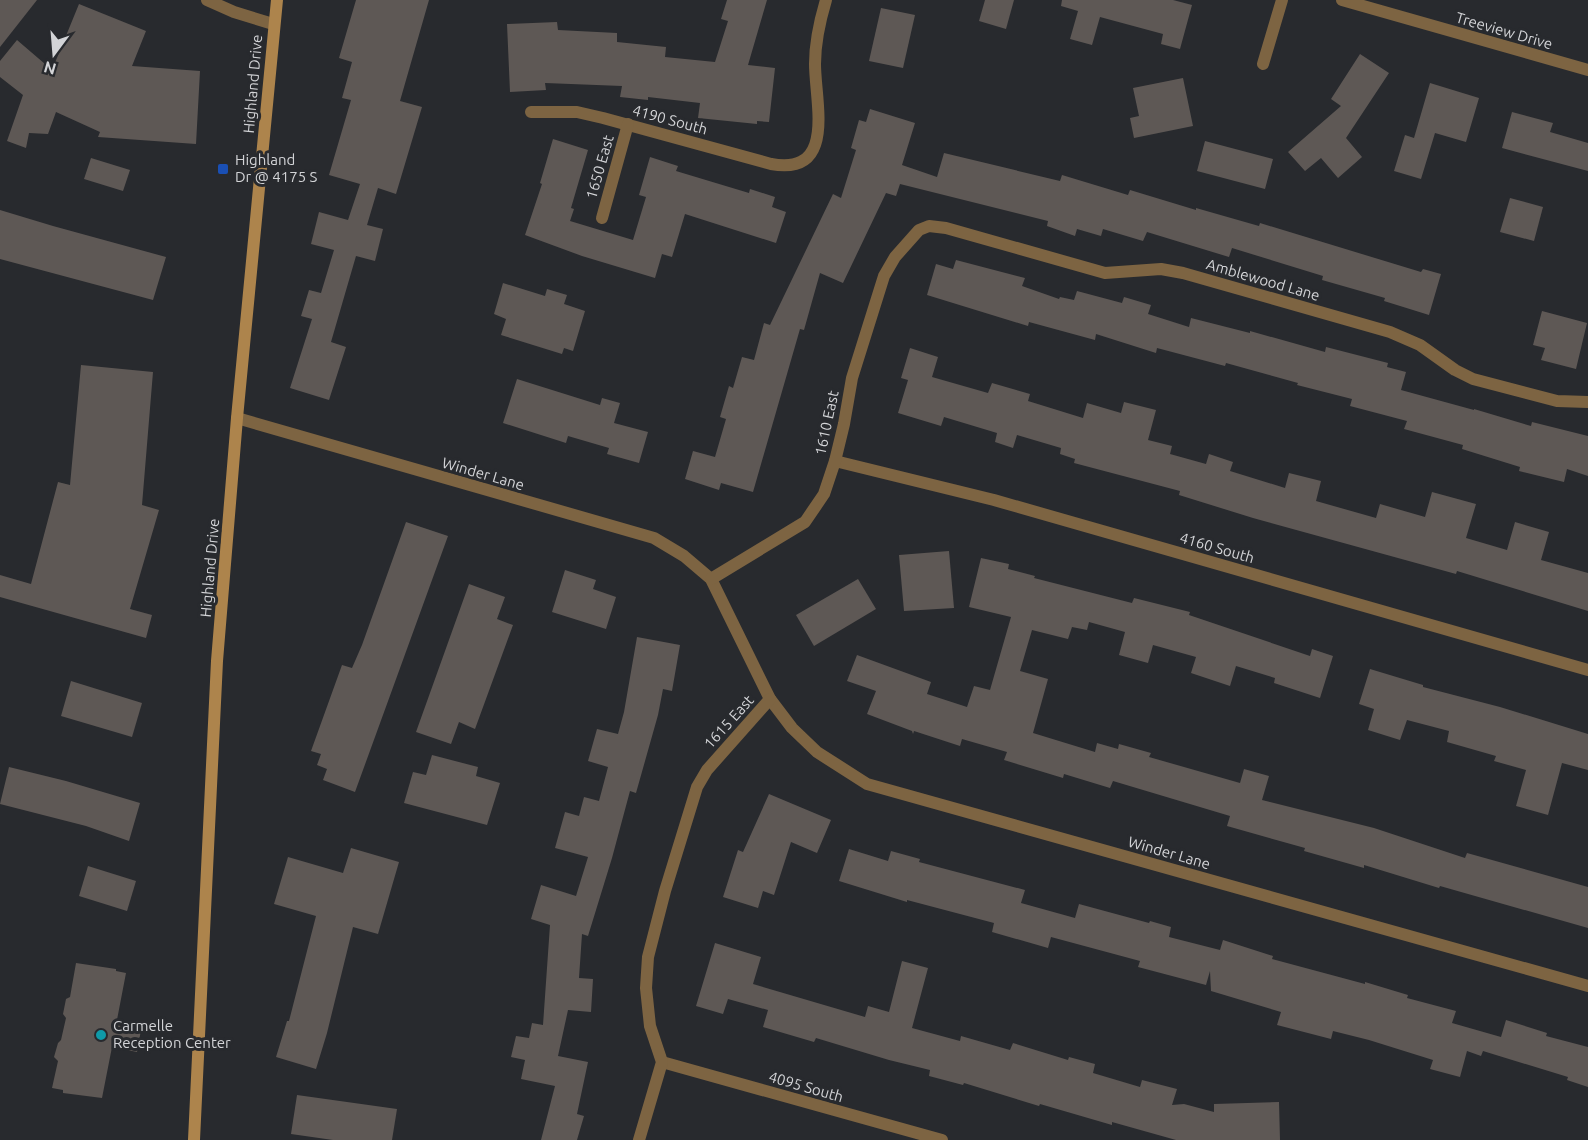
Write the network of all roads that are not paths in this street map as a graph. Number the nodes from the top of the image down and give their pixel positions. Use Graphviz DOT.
graph roads {
  1 [pos="207,0"];
  2 [pos="277,0"];
  3 [pos="826,0"];
  4 [pos="1282,0"];
  5 [pos="1342,0"];
  6 [pos="273,24"];
  7 [pos="1263,64"];
  8 [pos="1588,70"];
  9 [pos="531,112"];
  10 [pos="628,124"];
  11 [pos="602,218"];
  12 [pos="919,230"];
  13 [pos="1588,402"];
  14 [pos="237,418"];
  15 [pos="835,461"];
  16 [pos="711,579"];
  17 [pos="1588,670"];
  18 [pos="770,699"];
  19 [pos="1588,986"];
  20 [pos="662,1062"];
  21 [pos="194,1140"];
  22 [pos="639,1140"];
  23 [pos="942,1140"];
  1 -- 6 [label="street"];
  2 -- 6 [label="main road, Highland Drive"];
  3 -- 10 [label="street, 4190 South"];
  4 -- 7 [label="street"];
  5 -- 8 [label="street, Treeview Drive"];
  6 -- 14 [label="main road, Highland Drive"];
  9 -- 10 [label="street, 4190 South"];
  10 -- 11 [label="street, 1650 East"];
  12 -- 13 [label="street, Amblewood Lane"];
  12 -- 15 [label="street, 1610 East"];
  14 -- 16 [label="street, Winder Lane"];
  14 -- 21 [label="main road, Highland Drive"];
  15 -- 16 [label="street, 1610 East"];
  15 -- 17 [label="street, 4160 South"];
  16 -- 18 [label="street, 1615 East"];
  18 -- 19 [label="street, Winder Lane"];
  18 -- 20 [label="street, 1615 East"];
  20 -- 22 [label="street"];
  20 -- 23 [label="street, 4095 South"];
}
